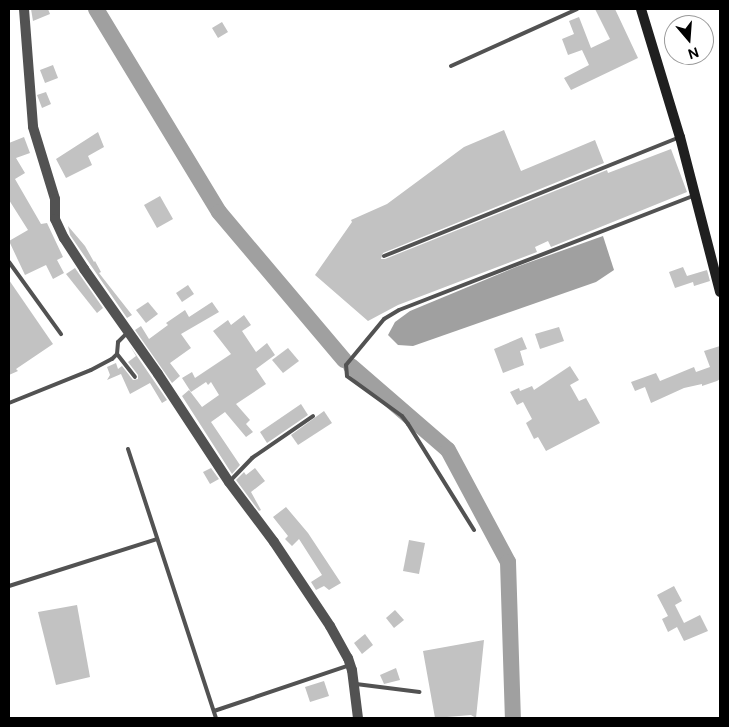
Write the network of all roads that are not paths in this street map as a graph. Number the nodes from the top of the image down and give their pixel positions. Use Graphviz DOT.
graph roads {
  1 [pos="24,9"];
  2 [pos="577,9"];
  3 [pos="641,9"];
  4 [pos="451,66"];
  5 [pos="680,137"];
  6 [pos="695,195"];
  7 [pos="384,256"];
  8 [pos="9,262"];
  9 [pos="720,292"];
  10 [pos="128,331"];
  11 [pos="61,334"];
  12 [pos="117,354"];
  13 [pos="135,377"];
  14 [pos="9,403"];
  15 [pos="314,416"];
  16 [pos="128,449"];
  17 [pos="229,482"];
  18 [pos="474,530"];
  19 [pos="158,539"];
  20 [pos="9,586"];
  21 [pos="350,665"];
  22 [pos="354,684"];
  23 [pos="419,692"];
  24 [pos="214,711"];
  25 [pos="216,718"];
  26 [pos="358,718"];
  1 -- 10 [label="street"];
  2 -- 4 [label="lane"];
  3 -- 5 [label="main road"];
  5 -- 6 [label="main road"];
  5 -- 7 [label="lane"];
  6 -- 9 [label="main road"];
  6 -- 18 [label="lane"];
  8 -- 11 [label="lane"];
  10 -- 12 [label="lane"];
  10 -- 17 [label="street"];
  12 -- 13 [label="lane"];
  12 -- 14 [label="lane"];
  15 -- 17 [label="lane"];
  16 -- 19 [label="lane"];
  17 -- 21 [label="street"];
  19 -- 20 [label="lane"];
  19 -- 24 [label="lane"];
  21 -- 22 [label="street"];
  21 -- 24 [label="lane"];
  22 -- 23 [label="lane"];
  22 -- 26 [label="street"];
  24 -- 25 [label="lane"];
}
